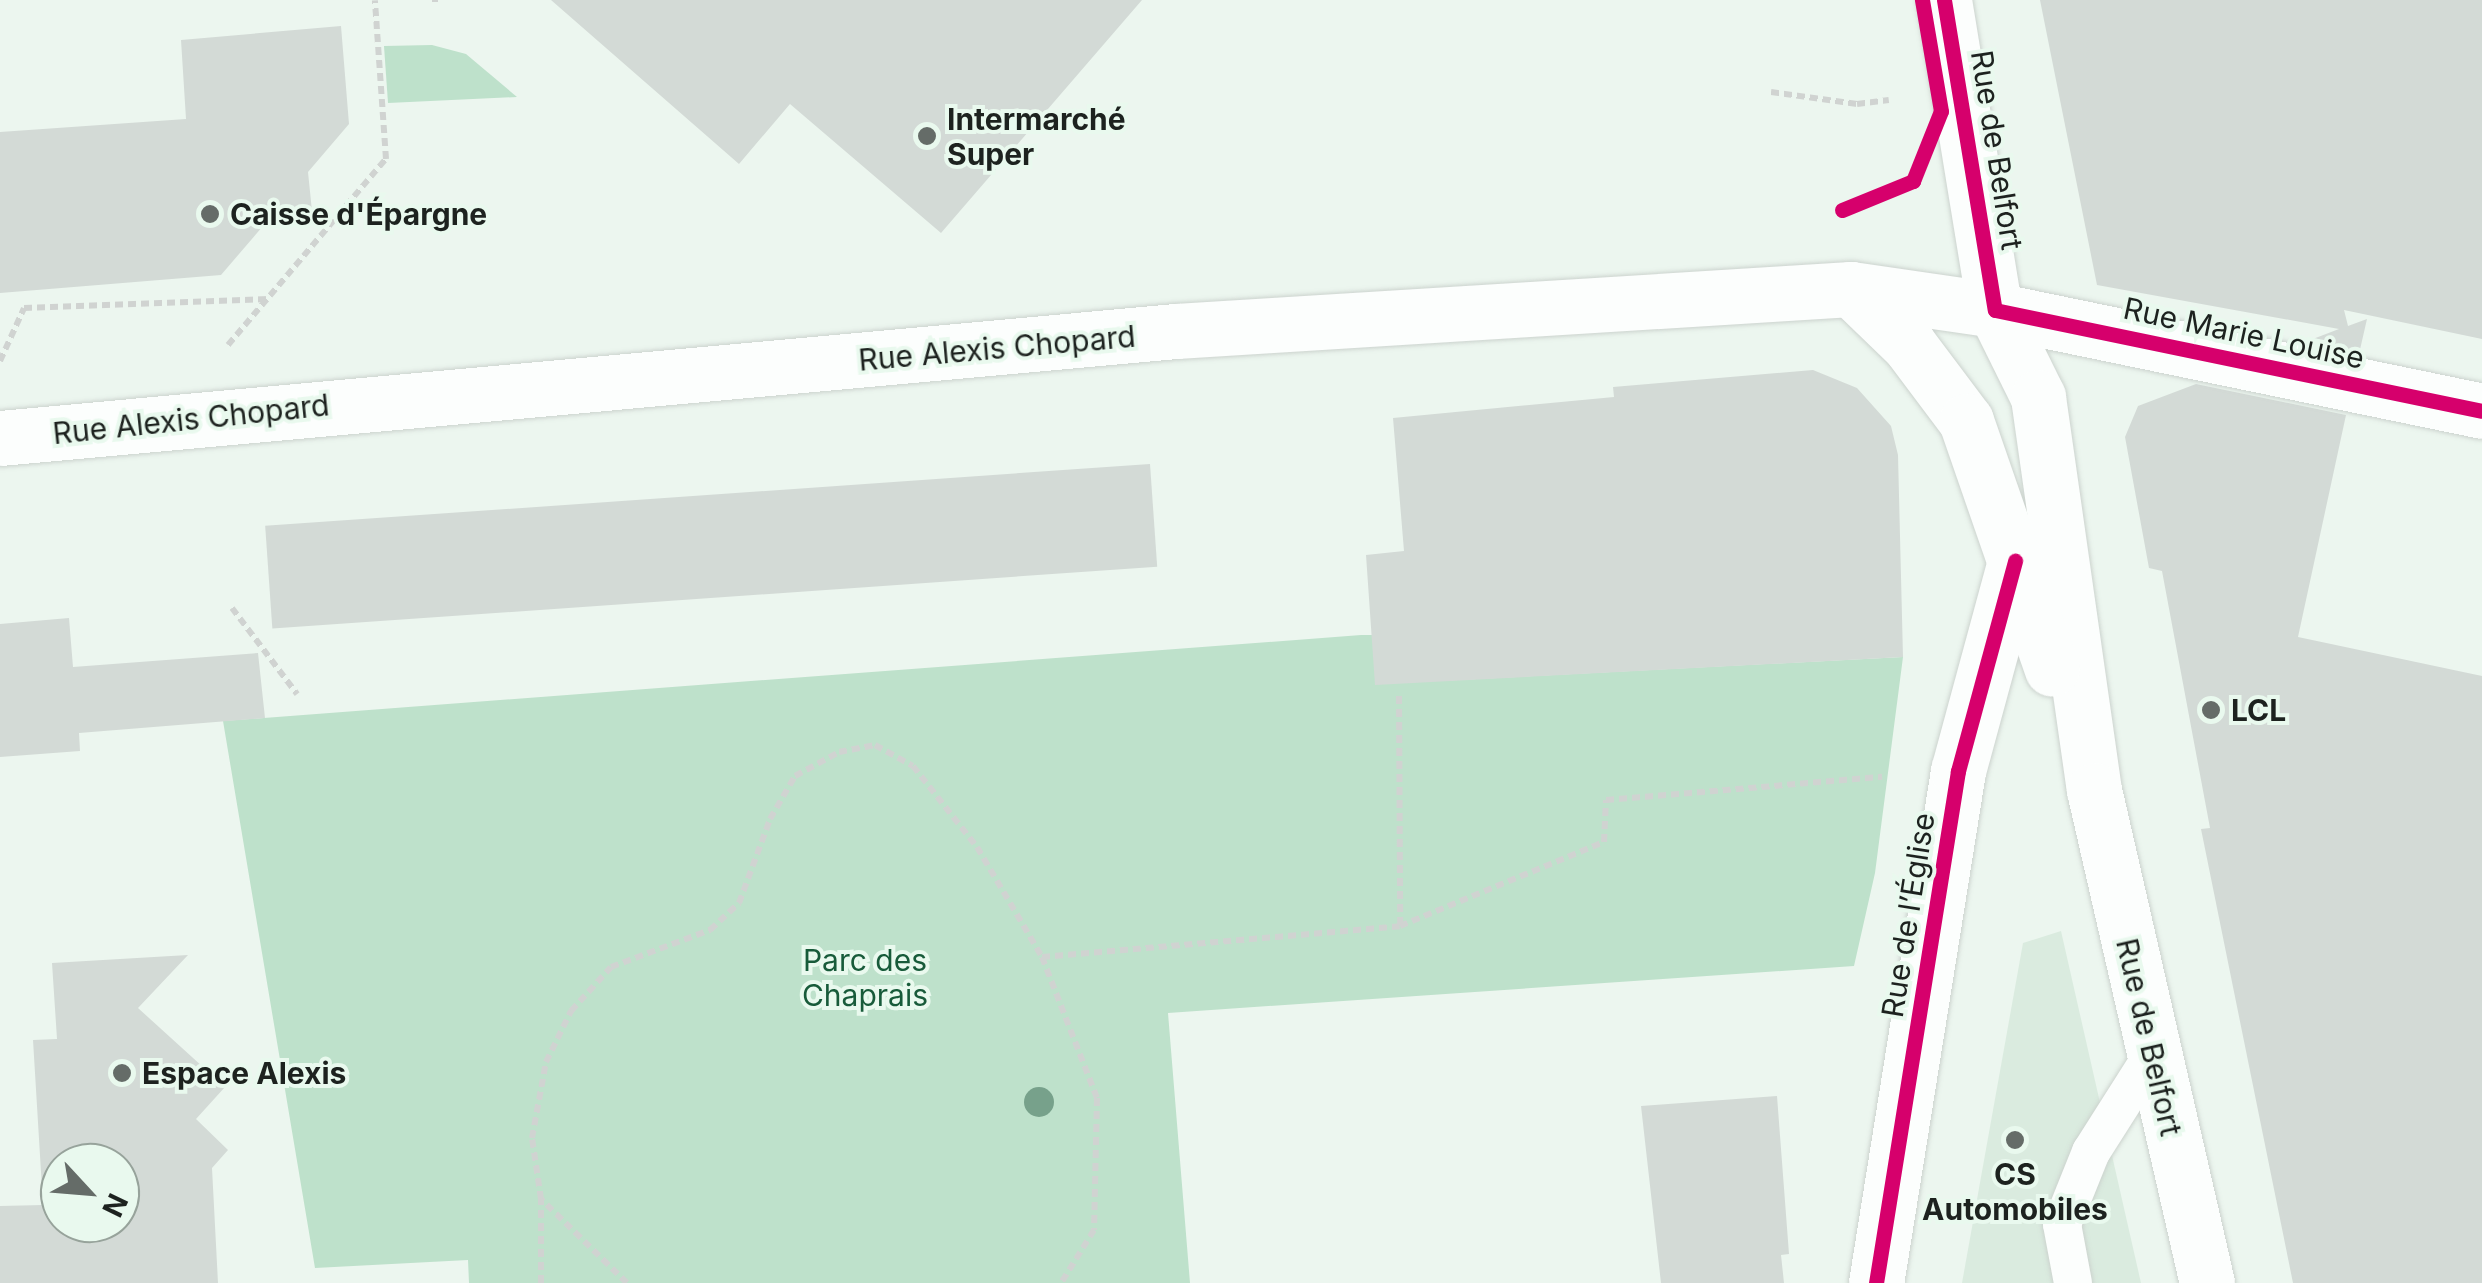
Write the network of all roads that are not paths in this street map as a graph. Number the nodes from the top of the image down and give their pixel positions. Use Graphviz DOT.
graph roads {
  1 [pos="1944,0"];
  2 [pos="1851,289"];
  3 [pos="1995,310"];
  4 [pos="2482,410"];
  5 [pos="0,438"];
  6 [pos="2015,561"];
  7 [pos="2094,790"];
  8 [pos="2152,1056"];
  9 [pos="1876,1283"];
  10 [pos="2074,1283"];
  11 [pos="2207,1283"];
  1 -- 3 [label="main road, Rue de Belfort"];
  2 -- 3 [label="main road, Rue Alexis Chopard"];
  2 -- 5 [label="main road, Rue Alexis Chopard"];
  2 -- 6 [label="main road, Rue de Belfort"];
  3 -- 4 [label="main road, Rue Marie Louise"];
  3 -- 7 [label="main road, Rue de Belfort"];
  6 -- 7 [label="main road, Rue de Belfort"];
  6 -- 9 [label="main road, Rue de l’Église"];
  7 -- 8 [label="main road, Rue de Belfort"];
  8 -- 10 [label="lane"];
  8 -- 11 [label="main road, Rue de Belfort"];
}
